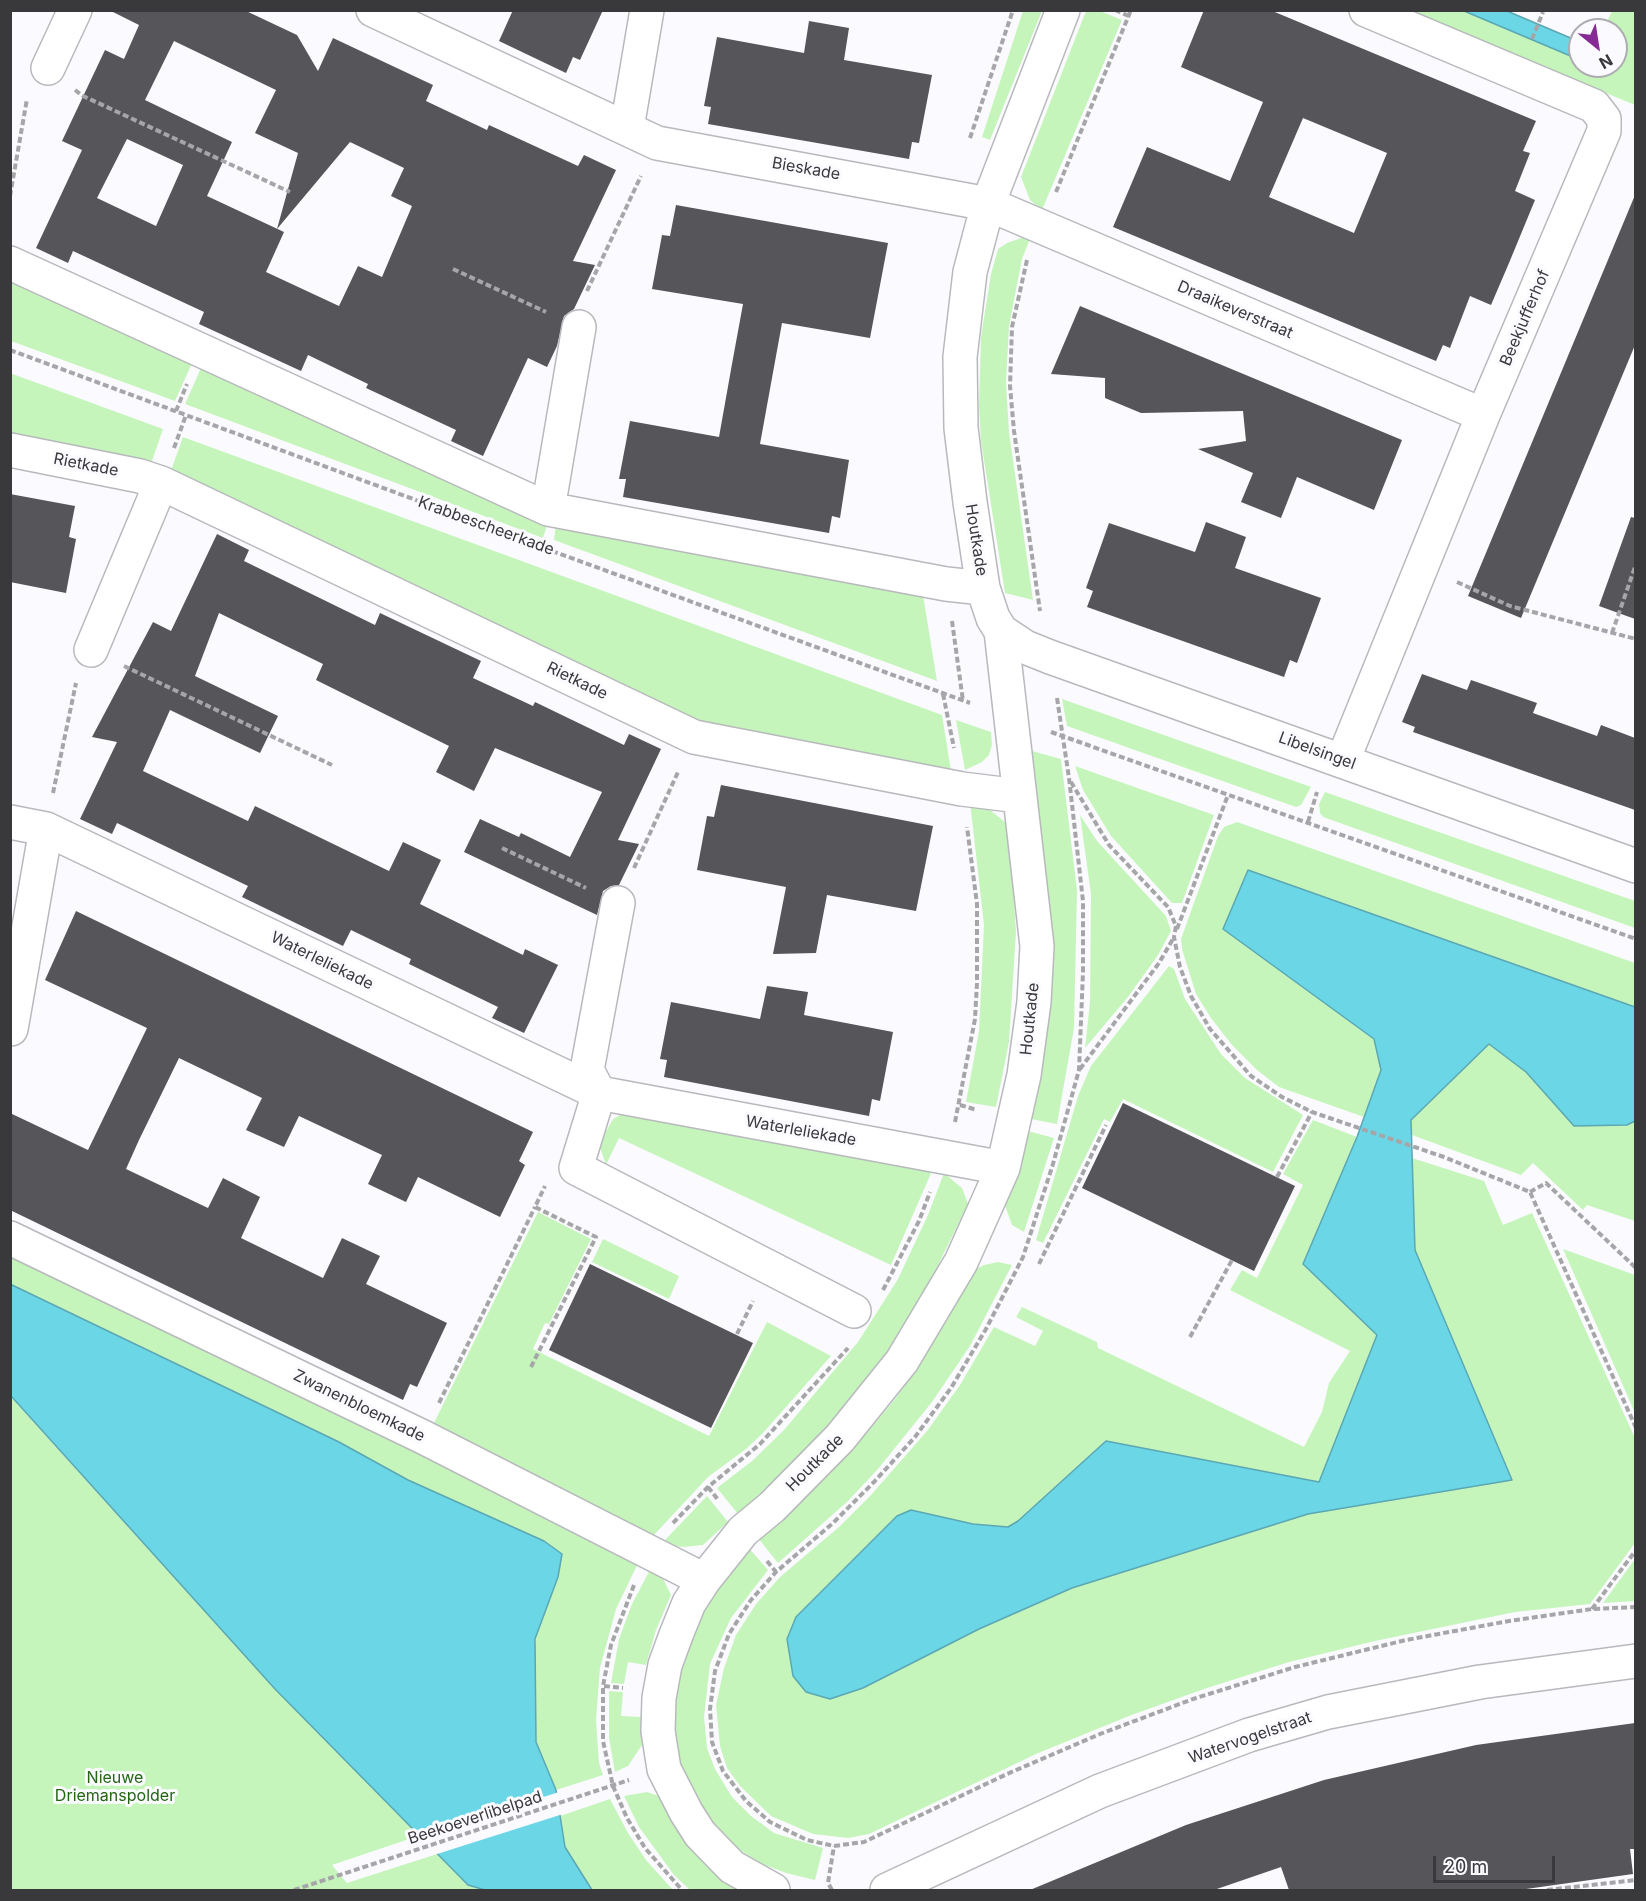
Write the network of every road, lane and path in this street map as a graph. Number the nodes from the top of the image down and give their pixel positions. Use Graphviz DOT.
graph roads {
  1 [pos="75,10"];
  2 [pos="374,10"];
  3 [pos="647,10"];
  4 [pos="1063,10"];
  5 [pos="1115,10"];
  6 [pos="1131,10"];
  7 [pos="1366,10"];
  8 [pos="1543,12"];
  9 [pos="1129,16"];
  10 [pos="1530,43"];
  11 [pos="48,68"];
  12 [pos="627,128"];
  13 [pos="657,143"];
  14 [pos="290,192"];
  15 [pos="10,195"];
  16 [pos="988,204"];
  17 [pos="1040,228"];
  18 [pos="10,263"];
  19 [pos="453,269"];
  20 [pos="575,325"];
  21 [pos="10,351"];
  22 [pos="1484,415"];
  23 [pos="10,450"];
  24 [pos="161,483"];
  25 [pos="548,509"];
  26 [pos="501,532"];
  27 [pos="546,548"];
  28 [pos="1635,564"];
  29 [pos="1422,567"];
  30 [pos="983,588"];
  31 [pos="1001,631"];
  32 [pos="1612,633"];
  33 [pos="1635,639"];
  34 [pos="91,650"];
  35 [pos="1050,657"];
  36 [pos="963,700"];
  37 [pos="1010,717"];
  38 [pos="694,737"];
  39 [pos="1343,760"];
  40 [pos="332,765"];
  41 [pos="1069,778"];
  42 [pos="1228,795"];
  43 [pos="1019,796"];
  44 [pos="10,822"];
  45 [pos="46,829"];
  46 [pos="502,848"];
  47 [pos="1635,866"];
  48 [pos="618,903"];
  49 [pos="1174,937"];
  50 [pos="1635,939"];
  51 [pos="10,1029"];
  52 [pos="1078,1071"];
  53 [pos="598,1093"];
  54 [pos="1312,1112"];
  55 [pos="1106,1125"];
  56 [pos="1003,1168"];
  57 [pos="550,1176"];
  58 [pos="1277,1177"];
  59 [pos="1530,1192"];
  60 [pos="535,1207"];
  61 [pos="10,1238"];
  62 [pos="1232,1260"];
  63 [pos="1039,1264"];
  64 [pos="1635,1268"];
  65 [pos="854,1311"];
  66 [pos="1190,1337"];
  67 [pos="531,1367"];
  68 [pos="1635,1428"];
  69 [pos="423,1437"];
  70 [pos="1635,1550"];
  71 [pos="704,1580"];
  72 [pos="1592,1610"];
  73 [pos="1635,1661"];
  74 [pos="603,1686"];
  75 [pos="624,1688"];
  76 [pos="664,1769"];
  77 [pos="834,1846"];
  78 [pos="1635,1880"];
  79 [pos="294,1890"];
  80 [pos="773,1890"];
  81 [pos="832,1890"];
  82 [pos="887,1890"];
  83 [pos="1547,1890"];
  1 -- 11 [label="street"];
  2 -- 12 [label="street, Bieskade"];
  3 -- 12 [label="street"];
  4 -- 16 [label="street, Houtkade"];
  5 -- 9 [label="path"];
  6 -- 9 [label="path"];
  7 -- 22 [label="street, Beekjufferhof"];
  8 -- 10 [label="path"];
  9 -- 17 [label="path"];
  11 -- 14 [label="path"];
  11 -- 15 [label="path"];
  12 -- 13 [label="street, Bieskade"];
  13 -- 16 [label="street, Bieskade"];
  13 -- 20 [label="path"];
  16 -- 17 [label="street, Draaikeverstraat"];
  16 -- 30 [label="street, Houtkade"];
  17 -- 22 [label="street, Draaikeverstraat"];
  17 -- 35 [label="path"];
  18 -- 25 [label="street"];
  19 -- 20 [label="path"];
  20 -- 25 [label="street"];
  21 -- 26 [label="path, Krabbescheerkade"];
  22 -- 29 [label="street, Beekjufferhof"];
  23 -- 24 [label="street, Rietkade"];
  24 -- 34 [label="street"];
  24 -- 38 [label="street, Rietkade"];
  25 -- 30 [label="street"];
  27 -- 36 [label="path, Krabbescheerkade"];
  28 -- 32 [label="path"];
  29 -- 32 [label="path"];
  29 -- 39 [label="street, Beekjufferhof"];
  30 -- 31 [label="street, Houtkade"];
  31 -- 35 [label="street, Libelsingel"];
  31 -- 37 [label="street, Houtkade"];
  32 -- 33 [label="path"];
  34 -- 40 [label="path"];
  34 -- 45 [label="path"];
  35 -- 39 [label="street, Libelsingel"];
  37 -- 42 [label="path"];
  37 -- 43 [label="street, Houtkade"];
  38 -- 43 [label="street, Rietkade"];
  38 -- 48 [label="path"];
  39 -- 47 [label="street, Libelsingel"];
  41 -- 49 [label="path"];
  42 -- 49 [label="path"];
  42 -- 50 [label="path"];
  43 -- 56 [label="street, Houtkade"];
  44 -- 45 [label="street, Waterleliekade"];
  45 -- 51 [label="street"];
  45 -- 53 [label="street, Waterleliekade"];
  46 -- 48 [label="path"];
  48 -- 53 [label="street"];
  49 -- 52 [label="path"];
  49 -- 54 [label="path"];
  53 -- 56 [label="street, Waterleliekade"];
  53 -- 65 [label="street"];
  54 -- 58 [label="path"];
  54 -- 59 [label="path"];
  55 -- 63 [label="path"];
  56 -- 71 [label="street, Houtkade"];
  57 -- 60 [label="path"];
  59 -- 64 [label="path"];
  59 -- 68 [label="path"];
  60 -- 67 [label="path"];
  60 -- 69 [label="path"];
  61 -- 69 [label="street, Zwanenbloemkade"];
  62 -- 66 [label="path"];
  69 -- 71 [label="street, Zwanenbloemkade"];
  70 -- 72 [label="path"];
  71 -- 76 [label="street, Houtkade"];
  73 -- 82 [label="street, Watervogelstraat"];
  74 -- 75 [label="path"];
  76 -- 79 [label="path, Beekoeverlibelpad"];
  76 -- 80 [label="street, Houtkade"];
  77 -- 81 [label="path"];
  78 -- 83 [label="path"];
}
